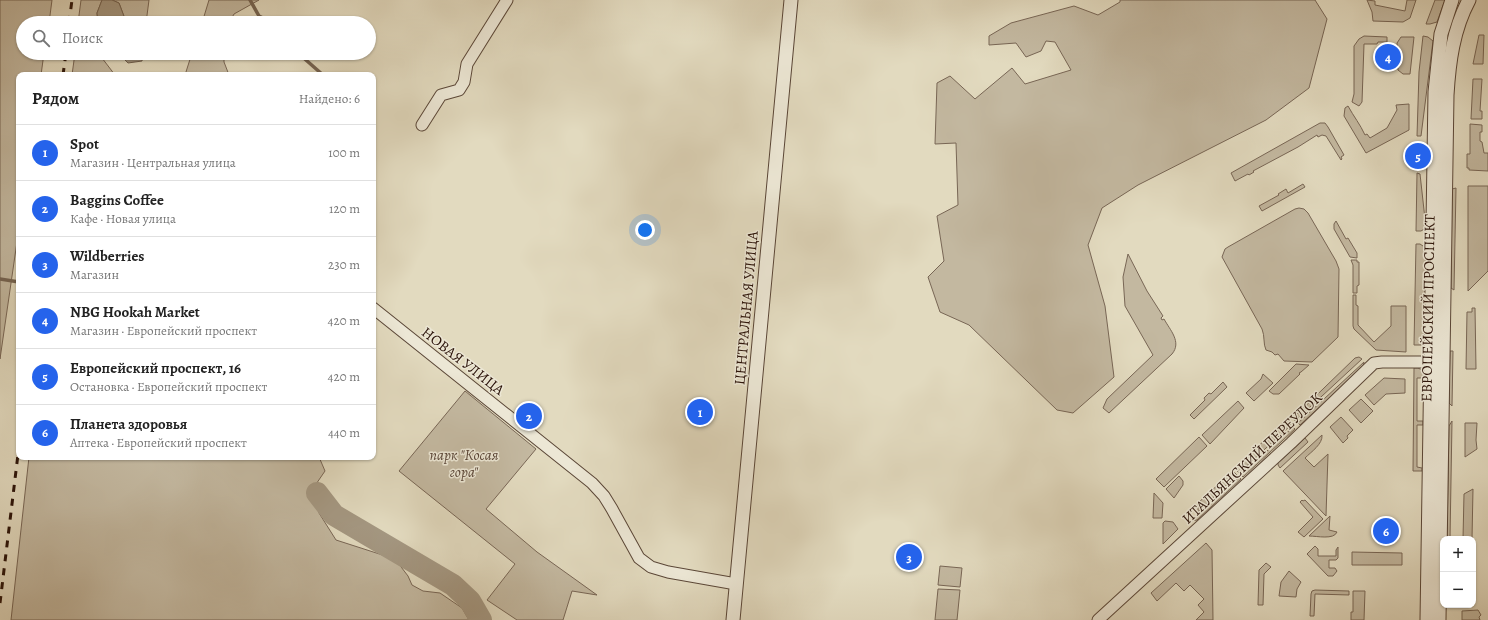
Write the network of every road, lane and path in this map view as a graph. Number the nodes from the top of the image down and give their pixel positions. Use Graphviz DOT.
graph roads {
  1 [pos="507,0"];
  2 [pos="791,0"];
  3 [pos="1452,0"];
  4 [pos="1469,0"];
  5 [pos="422,125"];
  6 [pos="376,310"];
  7 [pos="1437,362"];
  8 [pos="736,584"];
  9 [pos="733,620"];
  10 [pos="1098,620"];
  11 [pos="1427,620"];
  12 [pos="1439,620"];
  1 -- 5 [label="street"];
  2 -- 8 [label="street, ЦЕНТРАЛЬНАЯ УЛИЦА"];
  3 -- 7 [label="street, ЕВРОПЕЙСКИЙ ПРОСПЕКТ"];
  4 -- 7 [label="street, ЕВРОПЕЙСКИЙ ПРОСПЕКТ"];
  6 -- 8 [label="street, НОВАЯ УЛИЦА"];
  7 -- 10 [label="street, ИТАЛЬЯНСКИЙ ПЕРЕУЛОК"];
  7 -- 11 [label="street, ЕВРОПЕЙСКИЙ ПРОСПЕКТ"];
  7 -- 12 [label="street, ЕВРОПЕЙСКИЙ ПРОСПЕКТ"];
  8 -- 9 [label="street, ЦЕНТРАЛЬНАЯ УЛИЦА"];
}
